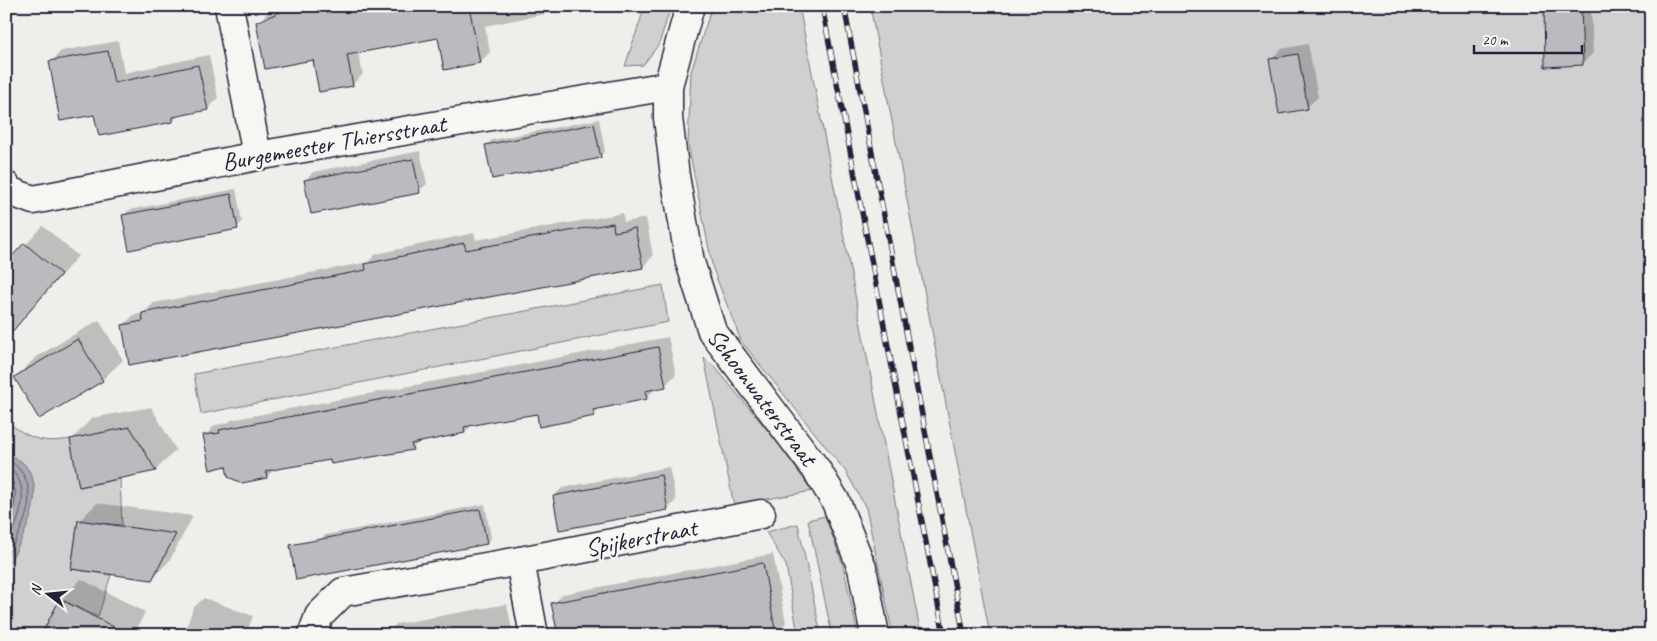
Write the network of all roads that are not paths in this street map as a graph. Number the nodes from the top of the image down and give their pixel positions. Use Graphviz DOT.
graph roads {
  1 [pos="229,6"];
  2 [pos="690,6"];
  3 [pos="668,86"];
  4 [pos="257,156"];
  5 [pos="6,186"];
  6 [pos="761,514"];
  7 [pos="520,561"];
  8 [pos="312,635"];
  9 [pos="534,635"];
  10 [pos="876,635"];
  1 -- 4 [label="street"];
  2 -- 3 [label="street, Schoonwaterstraat"];
  3 -- 4 [label="street, Burgemeester Thiersstraat"];
  3 -- 10 [label="street, Schoonwaterstraat"];
  4 -- 5 [label="street, Burgemeester Thiersstraat"];
  6 -- 7 [label="street, Spijkerstraat"];
  7 -- 8 [label="street, Spijkerstraat"];
  7 -- 9 [label="street"];
}
